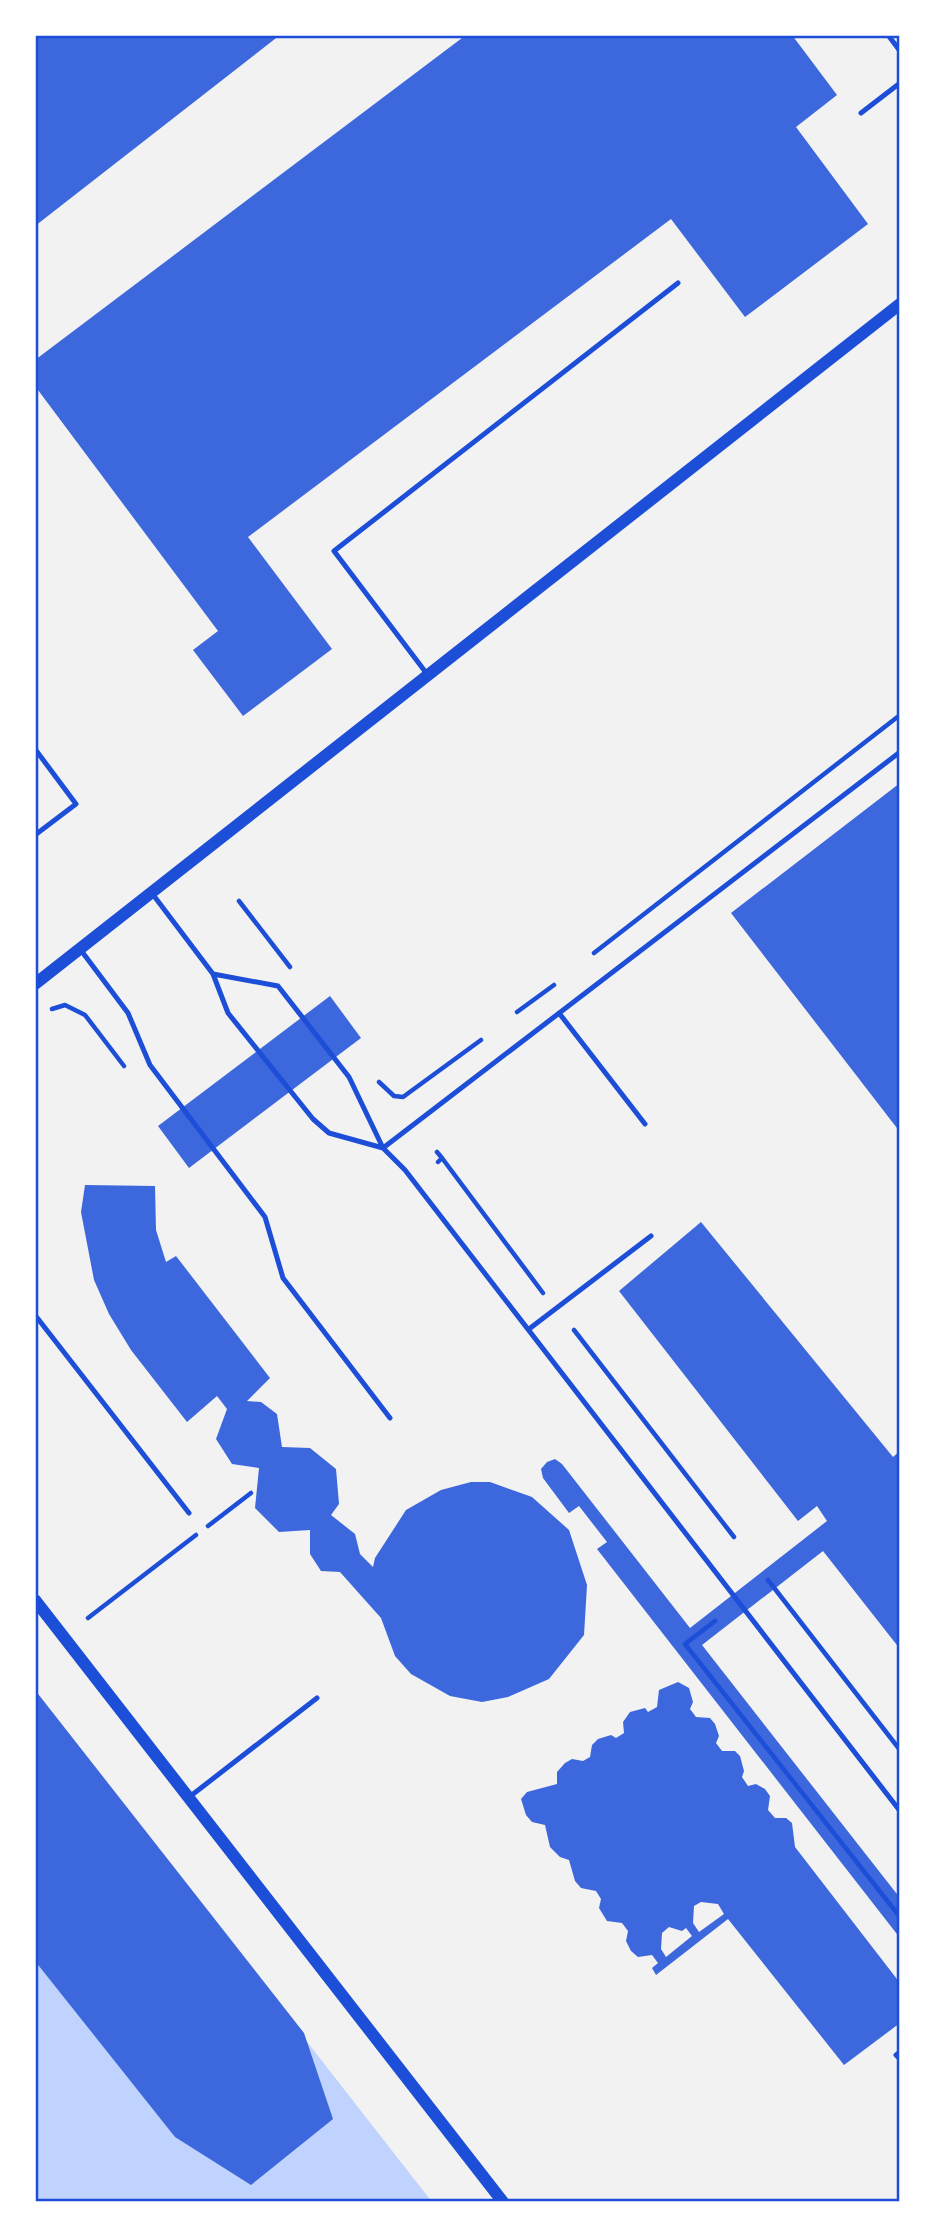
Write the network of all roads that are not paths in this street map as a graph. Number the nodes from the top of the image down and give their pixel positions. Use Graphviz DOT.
graph roads {
  1 [pos="888,35"];
  2 [pos="900,51"];
  3 [pos="900,83"];
  4 [pos="861,113"];
  5 [pos="678,283"];
  6 [pos="900,304"];
  7 [pos="427,674"];
  8 [pos="35,749"];
  9 [pos="900,752"];
  10 [pos="35,835"];
  11 [pos="151,892"];
  12 [pos="79,949"];
  13 [pos="213,974"];
  14 [pos="35,984"];
  15 [pos="559,1013"];
  16 [pos="645,1124"];
  17 [pos="383,1148"];
  18 [pos="651,1236"];
  19 [pos="35,1315"];
  20 [pos="529,1329"];
  21 [pos="390,1419"];
  22 [pos="189,1513"];
  23 [pos="35,1600"];
  24 [pos="317,1698"];
  25 [pos="188,1798"];
  26 [pos="900,1811"];
  27 [pos="900,2052"];
  28 [pos="900,2059"];
  29 [pos="503,2202"];
  1 -- 2 [label="lane"];
  3 -- 4 [label="lane"];
  5 -- 7 [label="lane"];
  6 -- 7 [label="street"];
  7 -- 11 [label="street"];
  8 -- 10 [label="lane"];
  9 -- 15 [label="lane"];
  11 -- 12 [label="street"];
  11 -- 13 [label="lane"];
  12 -- 14 [label="street"];
  12 -- 21 [label="lane"];
  13 -- 17 [label="lane"];
  13 -- 17 [label="lane"];
  15 -- 16 [label="lane"];
  15 -- 17 [label="lane"];
  17 -- 20 [label="lane"];
  18 -- 20 [label="lane"];
  19 -- 22 [label="lane"];
  20 -- 26 [label="lane"];
  23 -- 25 [label="street"];
  24 -- 25 [label="lane"];
  25 -- 29 [label="street"];
  27 -- 28 [label="lane"];
}
